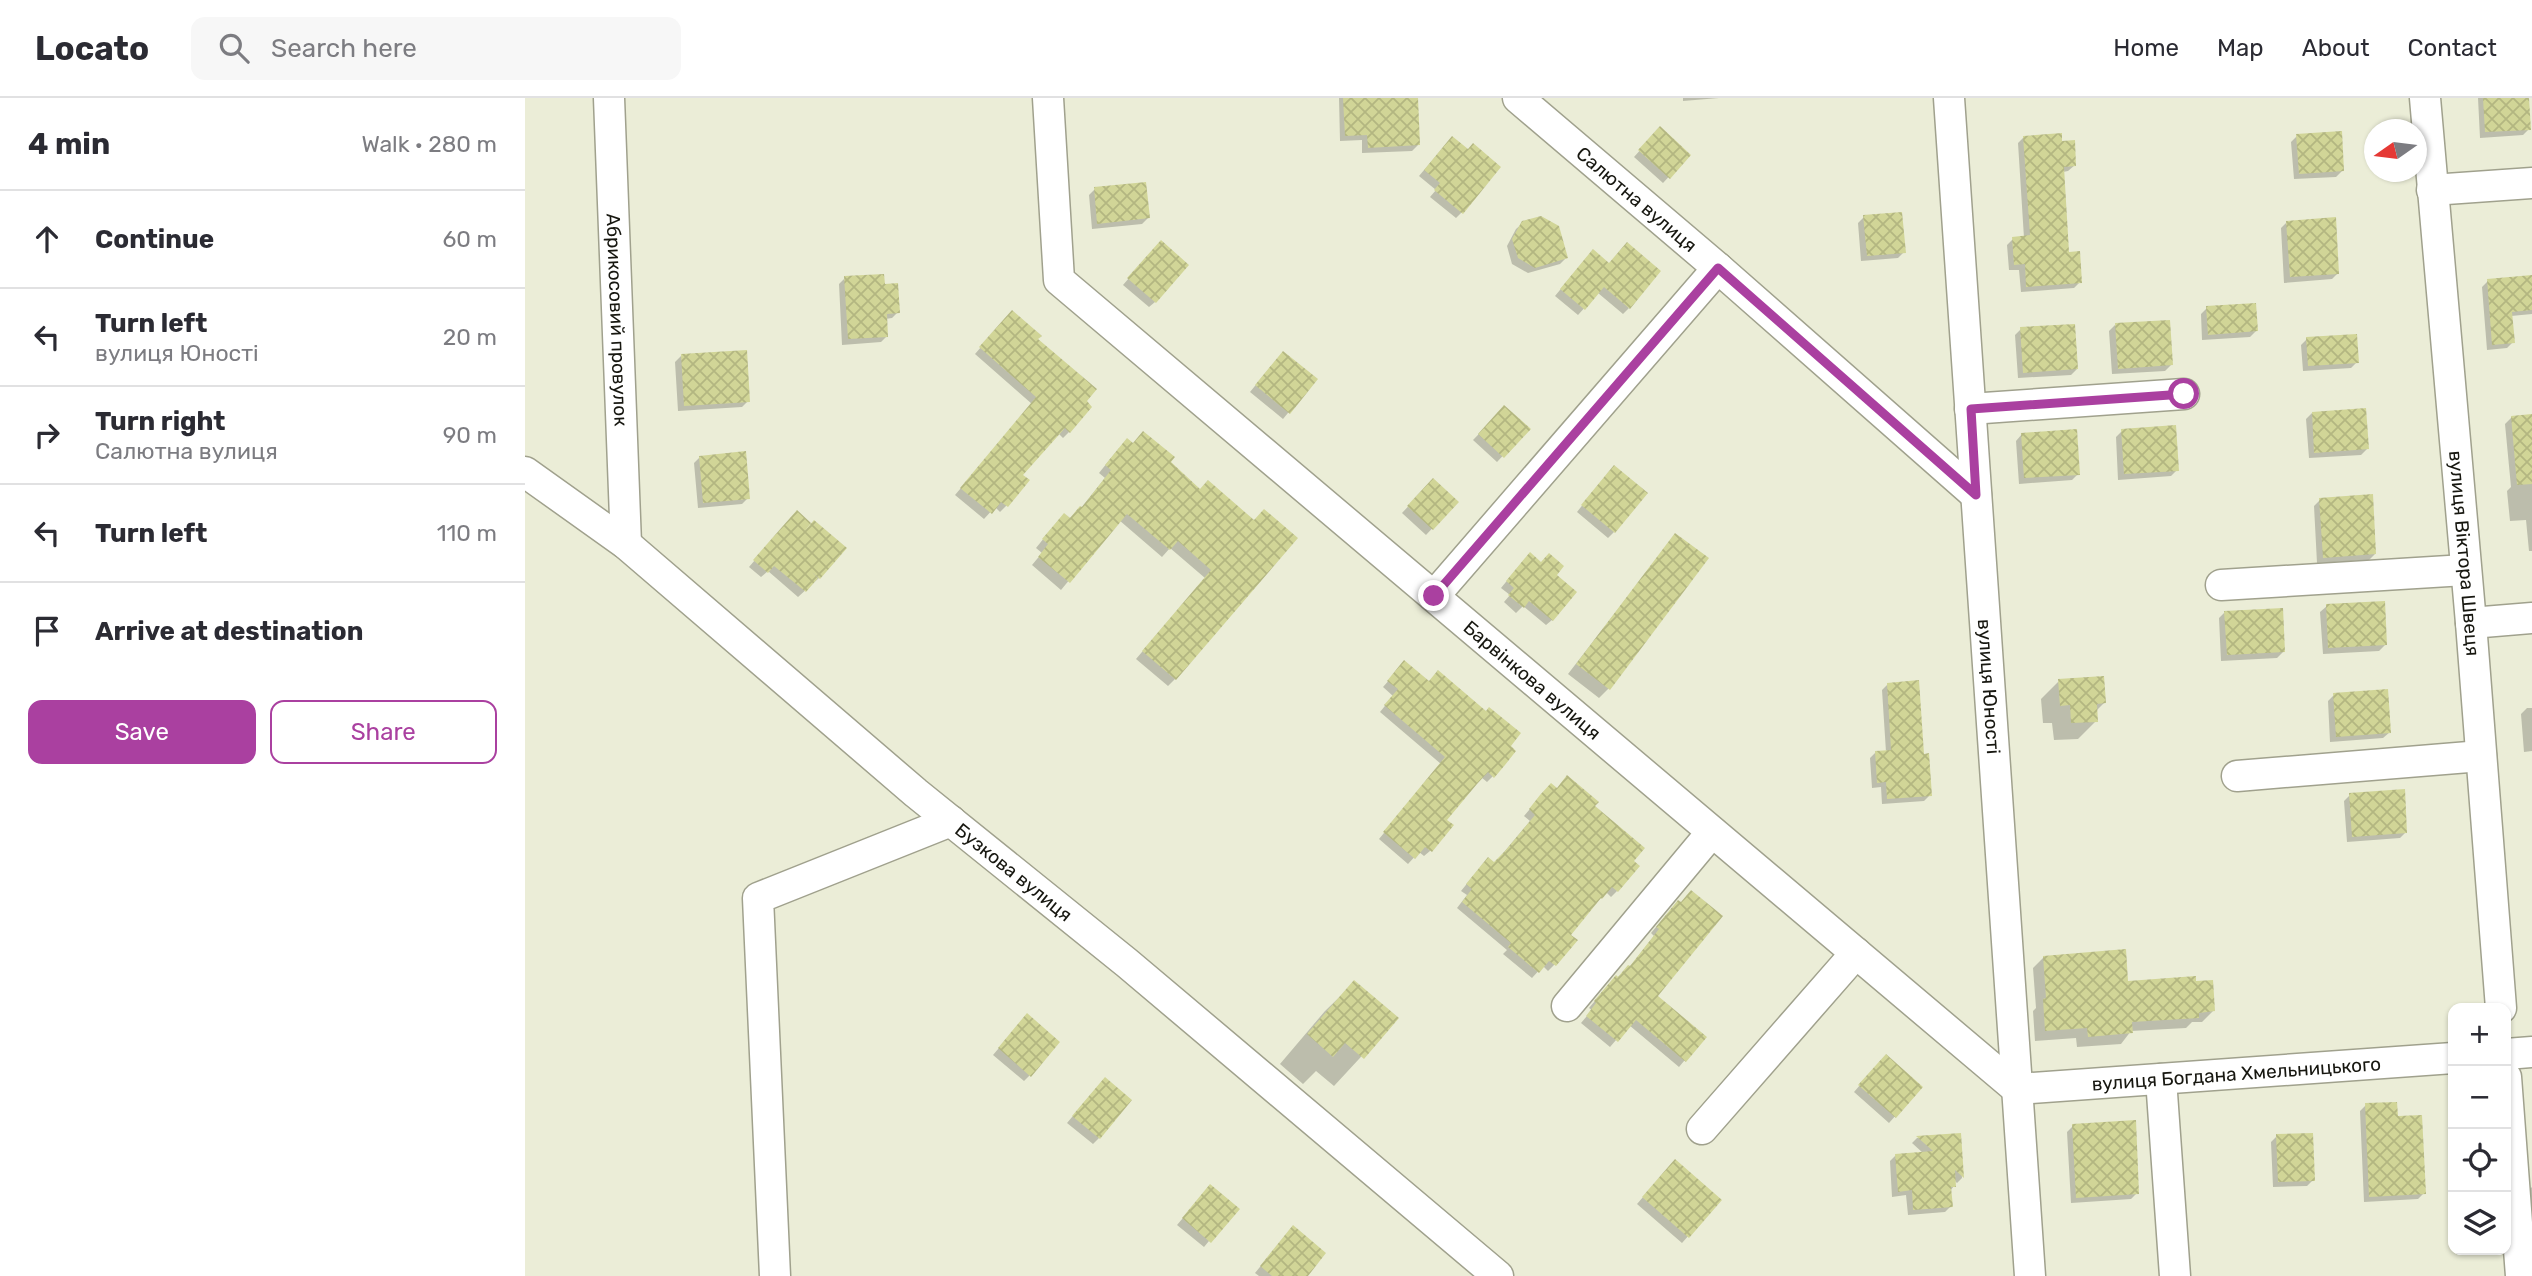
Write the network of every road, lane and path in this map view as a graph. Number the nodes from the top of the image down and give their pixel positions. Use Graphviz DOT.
graph roads {
  1 [pos="609,98"];
  2 [pos="1048,98"];
  3 [pos="1518,98"];
  4 [pos="1949,98"];
  5 [pos="2425,98"];
  6 [pos="2532,183"];
  7 [pos="2432,190"];
  8 [pos="1718,268"];
  9 [pos="2184,394"];
  10 [pos="1971,409"];
  11 [pos="525,472"];
  12 [pos="1976,495"];
  13 [pos="626,544"];
  14 [pos="2465,570"];
  15 [pos="2221,585"];
  16 [pos="1434,596"];
  17 [pos="2532,618"];
  18 [pos="2471,623"];
  19 [pos="2481,756"];
  20 [pos="2237,776"];
  21 [pos="951,821"];
  22 [pos="1712,832"];
  23 [pos="1856,953"];
  24 [pos="2501,1003"];
  25 [pos="1567,1006"];
  26 [pos="2532,1052"];
  27 [pos="2511,1054"];
  28 [pos="2448,1058"];
  29 [pos="2161,1079"];
  30 [pos="2017,1089"];
  31 [pos="1702,1129"];
  32 [pos="2510,1129"];
  33 [pos="775,1276"];
  34 [pos="1498,1276"];
  35 [pos="2030,1276"];
  36 [pos="2175,1276"];
  37 [pos="2521,1276"];
  1 -- 13 [label="street, Абрикосовий провулок"];
  2 -- 16 [label="street, Барвінкова вулиця"];
  3 -- 8 [label="street, Салютна вулиця"];
  4 -- 10 [label="street, вулиця Юності"];
  5 -- 7 [label="street, вулиця Віктора Швеця"];
  6 -- 7 [label="street"];
  7 -- 14 [label="street, вулиця Віктора Швеця"];
  8 -- 12 [label="street, Салютна вулиця"];
  8 -- 16 [label="street"];
  9 -- 10 [label="street"];
  10 -- 12 [label="street, вулиця Юності"];
  11 -- 13 [label="street, Бузкова вулиця"];
  12 -- 30 [label="street, вулиця Юності"];
  13 -- 21 [label="street, Бузкова вулиця"];
  14 -- 15 [label="street"];
  14 -- 18 [label="street, вулиця Віктора Швеця"];
  16 -- 22 [label="street, Барвінкова вулиця"];
  17 -- 18 [label="street"];
  18 -- 19 [label="street, вулиця Віктора Швеця"];
  19 -- 20 [label="street"];
  19 -- 24 [label="street, вулиця Віктора Швеця"];
  21 -- 33 [label="street"];
  21 -- 34 [label="street, Бузкова вулиця"];
  22 -- 23 [label="street, Барвінкова вулиця"];
  22 -- 25 [label="street"];
  23 -- 30 [label="street, Барвінкова вулиця"];
  23 -- 31 [label="street"];
  26 -- 27 [label="street"];
  28 -- 29 [label="street, вулиця Богдана Хмельницького"];
  29 -- 30 [label="street, вулиця Богдана Хмельницького"];
  29 -- 36 [label="street"];
  30 -- 35 [label="street, вулиця Юності"];
  32 -- 37 [label="street"];
}
